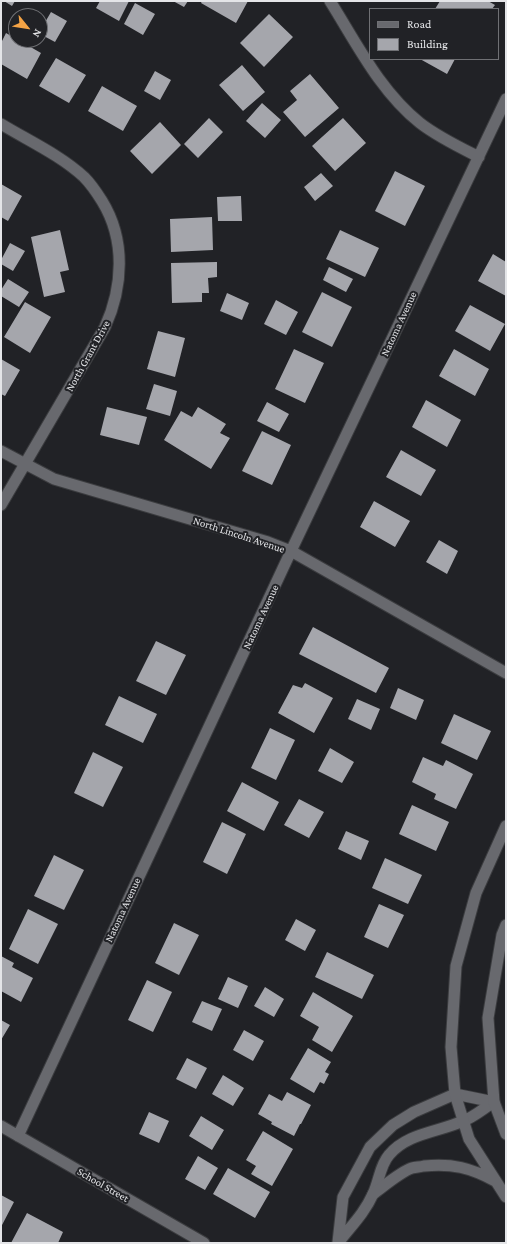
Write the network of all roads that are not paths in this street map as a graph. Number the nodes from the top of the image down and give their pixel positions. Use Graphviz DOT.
graph roads {
  1 [pos="330,1"];
  2 [pos="506,99"];
  3 [pos="1,124"];
  4 [pos="478,157"];
  5 [pos="1,452"];
  6 [pos="25,465"];
  7 [pos="1,505"];
  8 [pos="291,551"];
  9 [pos="506,673"];
  10 [pos="506,826"];
  11 [pos="506,925"];
  12 [pos="455,1094"];
  13 [pos="494,1102"];
  14 [pos="464,1121"];
  15 [pos="1,1126"];
  16 [pos="506,1134"];
  17 [pos="18,1136"];
  18 [pos="495,1181"];
  19 [pos="373,1194"];
  20 [pos="506,1197"];
  21 [pos="338,1242"];
  22 [pos="204,1243"];
  1 -- 4 [label="street"];
  2 -- 4 [label="street, Natoma Avenue"];
  3 -- 6 [label="street, North Grant Drive"];
  4 -- 8 [label="street, Natoma Avenue"];
  5 -- 6 [label="street, North Lincoln Avenue"];
  6 -- 7 [label="street, North Grant Drive"];
  6 -- 8 [label="street, North Lincoln Avenue"];
  8 -- 9 [label="street, North Lincoln Avenue"];
  8 -- 17 [label="street, Natoma Avenue"];
  10 -- 12 [label="street"];
  11 -- 13 [label="street"];
  12 -- 13 [label="street"];
  12 -- 14 [label="street"];
  12 -- 21 [label="street"];
  13 -- 14 [label="street"];
  13 -- 16 [label="street"];
  14 -- 18 [label="street"];
  14 -- 19 [label="street"];
  15 -- 17 [label="street, School Street"];
  17 -- 22 [label="street, School Street"];
  18 -- 19 [label="street"];
  18 -- 20 [label="street"];
  19 -- 21 [label="street"];
}
